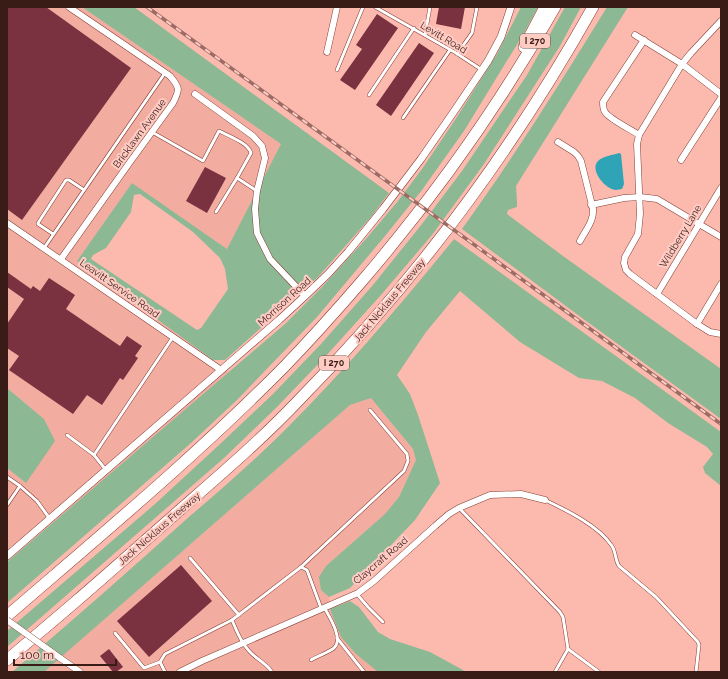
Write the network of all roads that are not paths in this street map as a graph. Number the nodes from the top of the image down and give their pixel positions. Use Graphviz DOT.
graph roads {
  1 [pos="69,7"];
  2 [pos="337,7"];
  3 [pos="363,7"];
  4 [pos="375,7"];
  5 [pos="430,7"];
  6 [pos="477,7"];
  7 [pos="511,7"];
  8 [pos="545,7"];
  9 [pos="555,7"];
  10 [pos="594,7"];
  11 [pos="721,21"];
  12 [pos="414,28"];
  13 [pos="425,34"];
  14 [pos="635,35"];
  15 [pos="644,40"];
  16 [pos="450,50"];
  17 [pos="326,52"];
  18 [pos="457,54"];
  19 [pos="682,64"];
  20 [pos="337,70"];
  21 [pos="482,70"];
  22 [pos="165,73"];
  23 [pos="515,74"];
  24 [pos="195,94"];
  25 [pos="721,94"];
  26 [pos="369,95"];
  27 [pos="721,98"];
  28 [pos="403,118"];
  29 [pos="152,132"];
  30 [pos="640,135"];
  31 [pos="558,142"];
  32 [pos="681,160"];
  33 [pos="237,178"];
  34 [pos="721,188"];
  35 [pos="84,190"];
  36 [pos="258,191"];
  37 [pos="640,197"];
  38 [pos="592,204"];
  39 [pos="216,212"];
  40 [pos="7,223"];
  41 [pos="699,223"];
  42 [pos="53,234"];
  43 [pos="721,236"];
  44 [pos="580,240"];
  45 [pos="44,248"];
  46 [pos="61,260"];
  47 [pos="721,284"];
  48 [pos="656,294"];
  49 [pos="305,296"];
  50 [pos="697,324"];
  51 [pos="721,334"];
  52 [pos="173,337"];
  53 [pos="221,370"];
  54 [pos="370,410"];
  55 [pos="67,435"];
  56 [pos="94,455"];
  57 [pos="106,470"];
  58 [pos="7,477"];
  59 [pos="20,486"];
  60 [pos="545,500"];
  61 [pos="7,505"];
  62 [pos="459,508"];
  63 [pos="50,519"];
  64 [pos="7,556"];
  65 [pos="190,558"];
  66 [pos="302,567"];
  67 [pos="356,593"];
  68 [pos="323,608"];
  69 [pos="239,615"];
  70 [pos="7,616"];
  71 [pos="7,620"];
  72 [pos="232,620"];
  73 [pos="383,622"];
  74 [pos="114,633"];
  75 [pos="337,638"];
  76 [pos="243,643"];
  77 [pos="568,649"];
  78 [pos="7,660"];
  79 [pos="311,660"];
  80 [pos="160,662"];
  81 [pos="80,672"];
  82 [pos="165,672"];
  83 [pos="180,672"];
  84 [pos="272,672"];
  85 [pos="364,672"];
  86 [pos="555,672"];
  87 [pos="599,672"];
  88 [pos="696,672"];
  1 -- 22 [label="street, Bricklawn Avenue"];
  2 -- 17 [label="street"];
  3 -- 20 [label="lane"];
  4 -- 12 [label="lane, Levitt Road"];
  5 -- 13 [label="lane"];
  6 -- 18 [label="lane"];
  7 -- 21 [label="street, Morrison Road"];
  8 -- 23 [label="highway"];
  9 -- 23 [label="highway, I 270"];
  10 -- 78 [label="highway, Jack Nicklaus Freeway / I 270"];
  11 -- 19 [label="street"];
  12 -- 13 [label="lane, Levitt Road"];
  12 -- 26 [label="lane"];
  13 -- 16 [label="lane, Levitt Road"];
  14 -- 15 [label="street"];
  15 -- 19 [label="street"];
  15 -- 30 [label="street"];
  16 -- 18 [label="lane, Levitt Road"];
  16 -- 28 [label="lane"];
  18 -- 21 [label="lane, Levitt Road"];
  19 -- 25 [label="street"];
  19 -- 30 [label="street"];
  21 -- 49 [label="street, Morrison Road"];
  22 -- 29 [label="street, Bricklawn Avenue"];
  22 -- 35 [label="lane"];
  23 -- 70 [label="highway, I 270"];
  24 -- 36 [label="street"];
  27 -- 32 [label="street"];
  29 -- 33 [label="lane"];
  29 -- 46 [label="street, Bricklawn Avenue"];
  30 -- 37 [label="street"];
  31 -- 38 [label="street"];
  33 -- 36 [label="lane"];
  33 -- 39 [label="lane"];
  34 -- 41 [label="street, Wildberry Lane"];
  35 -- 42 [label="lane"];
  35 -- 42 [label="lane"];
  36 -- 49 [label="street"];
  37 -- 38 [label="street"];
  37 -- 41 [label="street"];
  37 -- 48 [label="street"];
  38 -- 44 [label="street"];
  40 -- 45 [label="street, Leavitt Service Road"];
  41 -- 43 [label="street"];
  41 -- 48 [label="street, Wildberry Lane"];
  42 -- 45 [label="lane"];
  45 -- 46 [label="street, Leavitt Service Road"];
  46 -- 52 [label="street, Leavitt Service Road"];
  47 -- 50 [label="street"];
  48 -- 50 [label="street"];
  49 -- 53 [label="street, Morrison Road"];
  50 -- 51 [label="street"];
  52 -- 53 [label="street, Leavitt Service Road"];
  52 -- 56 [label="lane"];
  53 -- 57 [label="street, Morrison Road"];
  54 -- 66 [label="lane"];
  55 -- 56 [label="lane"];
  56 -- 57 [label="lane"];
  57 -- 63 [label="street, Morrison Road"];
  58 -- 59 [label="lane"];
  59 -- 61 [label="lane"];
  59 -- 63 [label="lane"];
  60 -- 62 [label="street, Claycraft Road"];
  60 -- 88 [label="lane"];
  62 -- 67 [label="street, Claycraft Road"];
  62 -- 77 [label="lane"];
  63 -- 64 [label="street, Morrison Road"];
  65 -- 69 [label="lane"];
  66 -- 68 [label="lane"];
  66 -- 69 [label="lane"];
  67 -- 68 [label="street, Claycraft Road"];
  67 -- 73 [label="lane"];
  68 -- 75 [label="lane"];
  68 -- 76 [label="street, Claycraft Road"];
  69 -- 72 [label="lane"];
  71 -- 81 [label="street, bridge"];
  72 -- 76 [label="lane"];
  72 -- 80 [label="lane"];
  74 -- 80 [label="lane"];
  75 -- 79 [label="lane"];
  75 -- 85 [label="lane"];
  76 -- 83 [label="street, Claycraft Road"];
  76 -- 84 [label="lane"];
  77 -- 86 [label="lane"];
  77 -- 87 [label="lane"];
  80 -- 82 [label="lane"];
}
